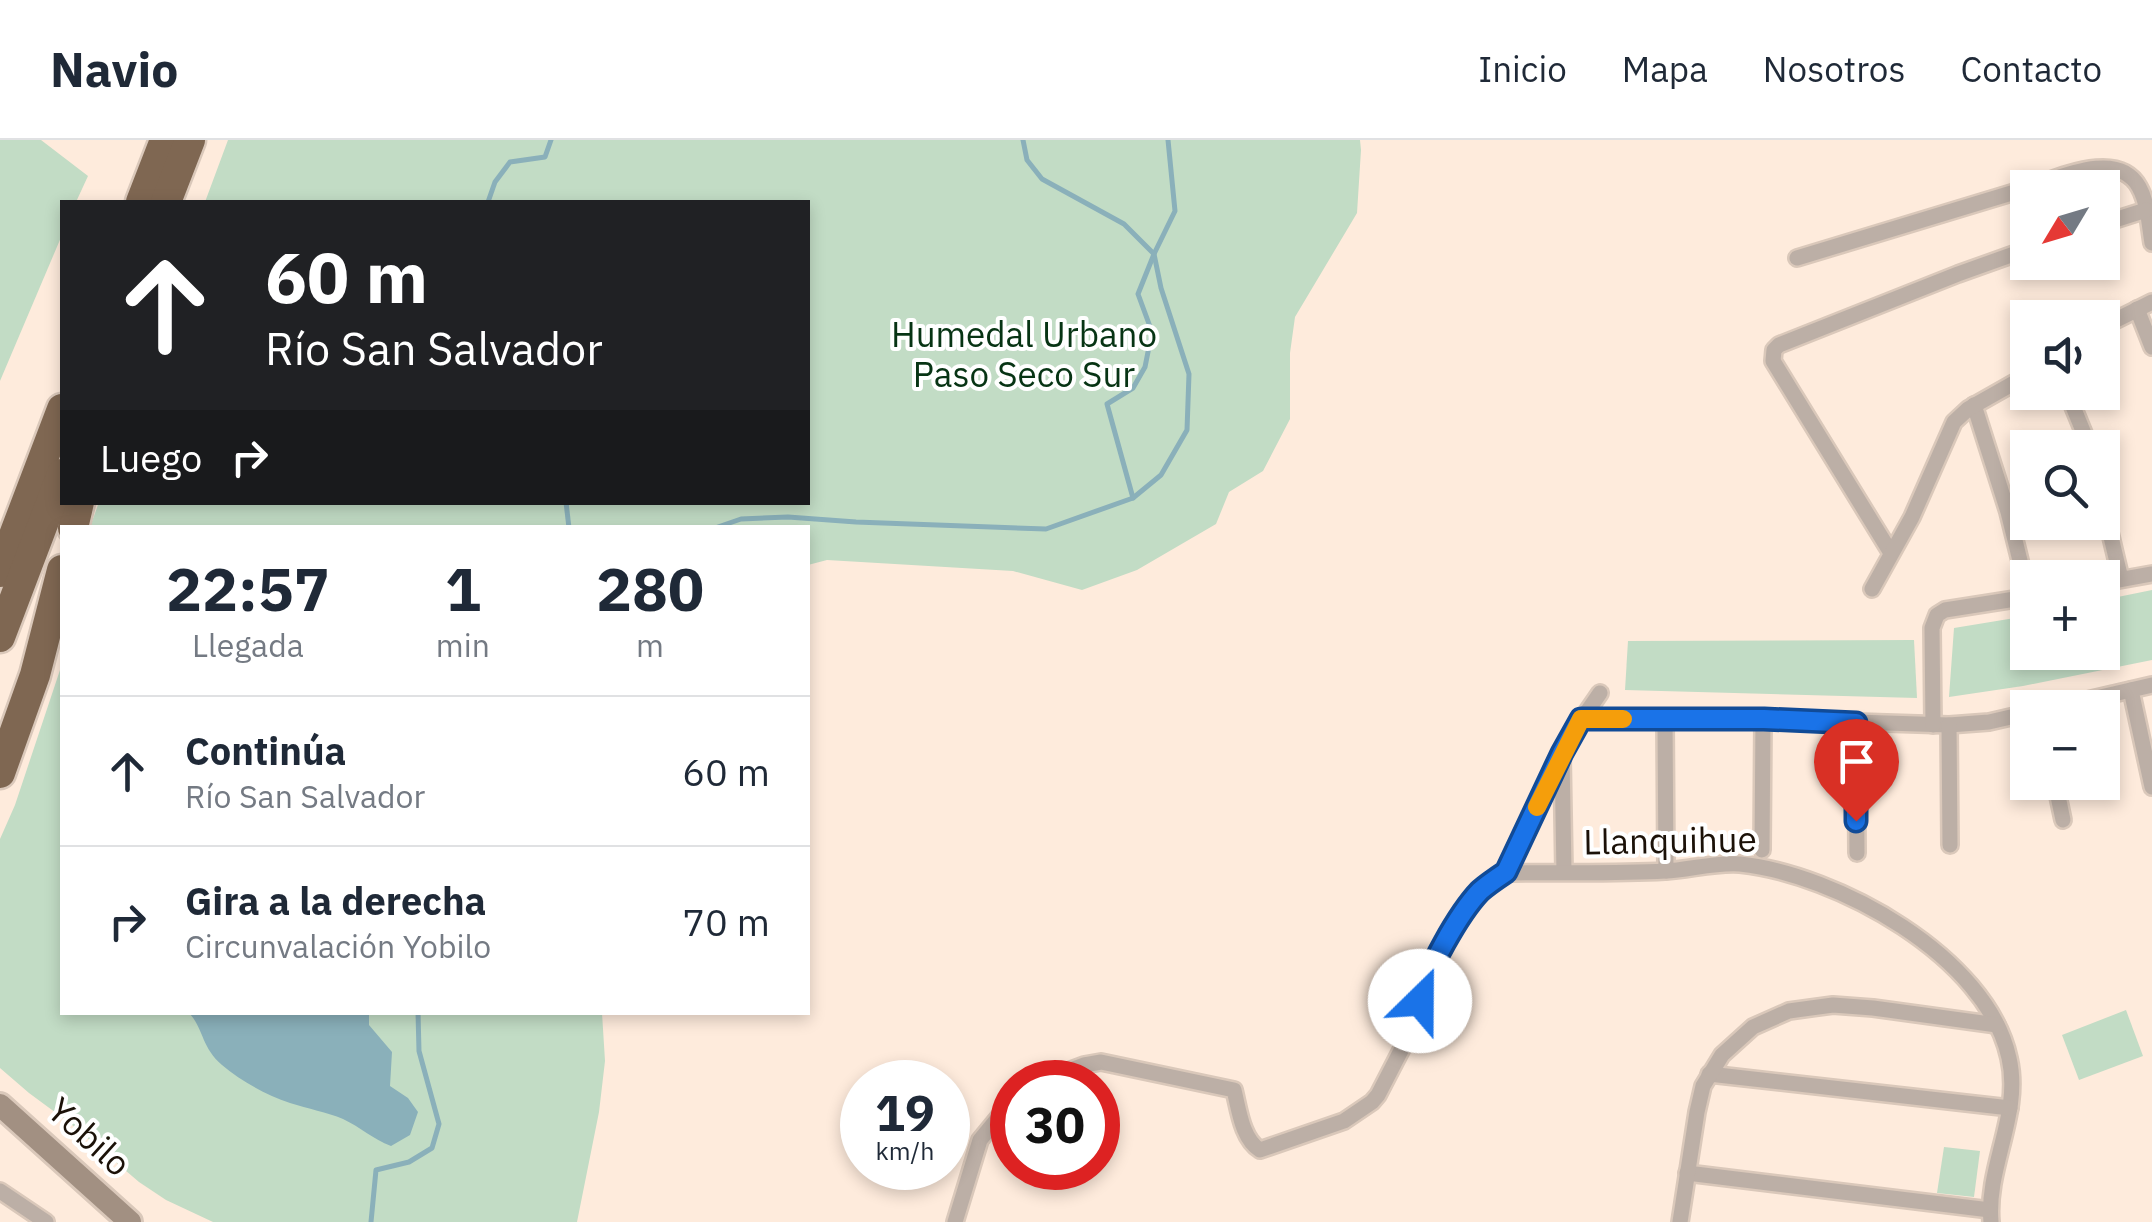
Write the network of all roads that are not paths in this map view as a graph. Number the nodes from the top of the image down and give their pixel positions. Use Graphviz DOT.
graph roads {
  1 [pos="165,140"];
  2 [pos="190,140"];
  3 [pos="2083,170"];
  4 [pos="2118,170"];
  5 [pos="2120,171"];
  6 [pos="2010,193"];
  7 [pos="142,200"];
  8 [pos="167,200"];
  9 [pos="2146,210"];
  10 [pos="2120,218"];
  11 [pos="2152,242"];
  12 [pos="2010,256"];
  13 [pos="1797,258"];
  14 [pos="2144,306"];
  15 [pos="2120,319"];
  16 [pos="2152,347"];
  17 [pos="2010,385"];
  18 [pos="60,402"];
  19 [pos="1974,405"];
  20 [pos="60,414"];
  21 [pos="60,479"];
  22 [pos="0,516"];
  23 [pos="2112,540"];
  24 [pos="1891,553"];
  25 [pos="2020,560"];
  26 [pos="0,572"];
  27 [pos="2152,574"];
  28 [pos="60,578"];
  29 [pos="2122,579"];
  30 [pos="1872,589"];
  31 [pos="2010,598"];
  32 [pos="0,637"];
  33 [pos="2152,685"];
  34 [pos="2131,690"];
  35 [pos="1600,693"];
  36 [pos="2120,693"];
  37 [pos="2010,717"];
  38 [pos="1581,719"];
  39 [pos="1665,719"];
  40 [pos="1764,719"];
  41 [pos="1856,723"];
  42 [pos="1941,726"];
  43 [pos="1562,753"];
  44 [pos="0,773"];
  45 [pos="2152,787"];
  46 [pos="2059,800"];
  47 [pos="2064,820"];
  48 [pos="1950,845"];
  49 [pos="1762,850"];
  50 [pos="1857,854"];
  51 [pos="1666,871"];
  52 [pos="1506,872"];
  53 [pos="1564,872"];
  54 [pos="1997,1025"];
  55 [pos="1120,1066"];
  56 [pos="1709,1074"];
  57 [pos="0,1105"];
  58 [pos="2010,1108"];
  59 [pos="990,1128"];
  60 [pos="1687,1174"];
  61 [pos="0,1191"];
  62 [pos="1991,1216"];
  63 [pos="46,1222"];
  64 [pos="130,1222"];
  65 [pos="955,1222"];
  66 [pos="1680,1222"];
  1 -- 7 [label="highway"];
  2 -- 8 [label="highway"];
  3 -- 4 [label="street"];
  5 -- 9 [label="street"];
  6 -- 13 [label="street"];
  9 -- 10 [label="street"];
  9 -- 11 [label="street"];
  12 -- 24 [label="street"];
  14 -- 15 [label="street"];
  14 -- 16 [label="street"];
  17 -- 19 [label="street"];
  18 -- 22 [label="highway"];
  19 -- 24 [label="street"];
  19 -- 25 [label="street"];
  20 -- 26 [label="highway"];
  21 -- 32 [label="highway"];
  23 -- 29 [label="street"];
  24 -- 30 [label="street"];
  27 -- 29 [label="street"];
  28 -- 44 [label="highway"];
  31 -- 42 [label="street"];
  33 -- 34 [label="street"];
  34 -- 36 [label="street"];
  34 -- 45 [label="street"];
  35 -- 38 [label="street"];
  37 -- 42 [label="street"];
  38 -- 39 [label="street"];
  38 -- 43 [label="street"];
  39 -- 40 [label="street"];
  39 -- 51 [label="street"];
  40 -- 41 [label="street"];
  40 -- 49 [label="street"];
  41 -- 42 [label="street"];
  41 -- 50 [label="street"];
  42 -- 48 [label="street"];
  43 -- 52 [label="street"];
  43 -- 53 [label="street"];
  46 -- 47 [label="street"];
  51 -- 53 [label="street, Llanquihue"];
  51 -- 54 [label="street, Llanquihue"];
  52 -- 53 [label="street, Llanquihue"];
  52 -- 55 [label="street"];
  54 -- 56 [label="street"];
  54 -- 58 [label="street, Llanquihue"];
  56 -- 58 [label="street"];
  56 -- 60 [label="street"];
  57 -- 64 [label="main road, Yobilo"];
  58 -- 62 [label="street, Llanquihue"];
  59 -- 65 [label="street"];
  60 -- 62 [label="street"];
  60 -- 66 [label="street"];
  61 -- 63 [label="street"];
}
